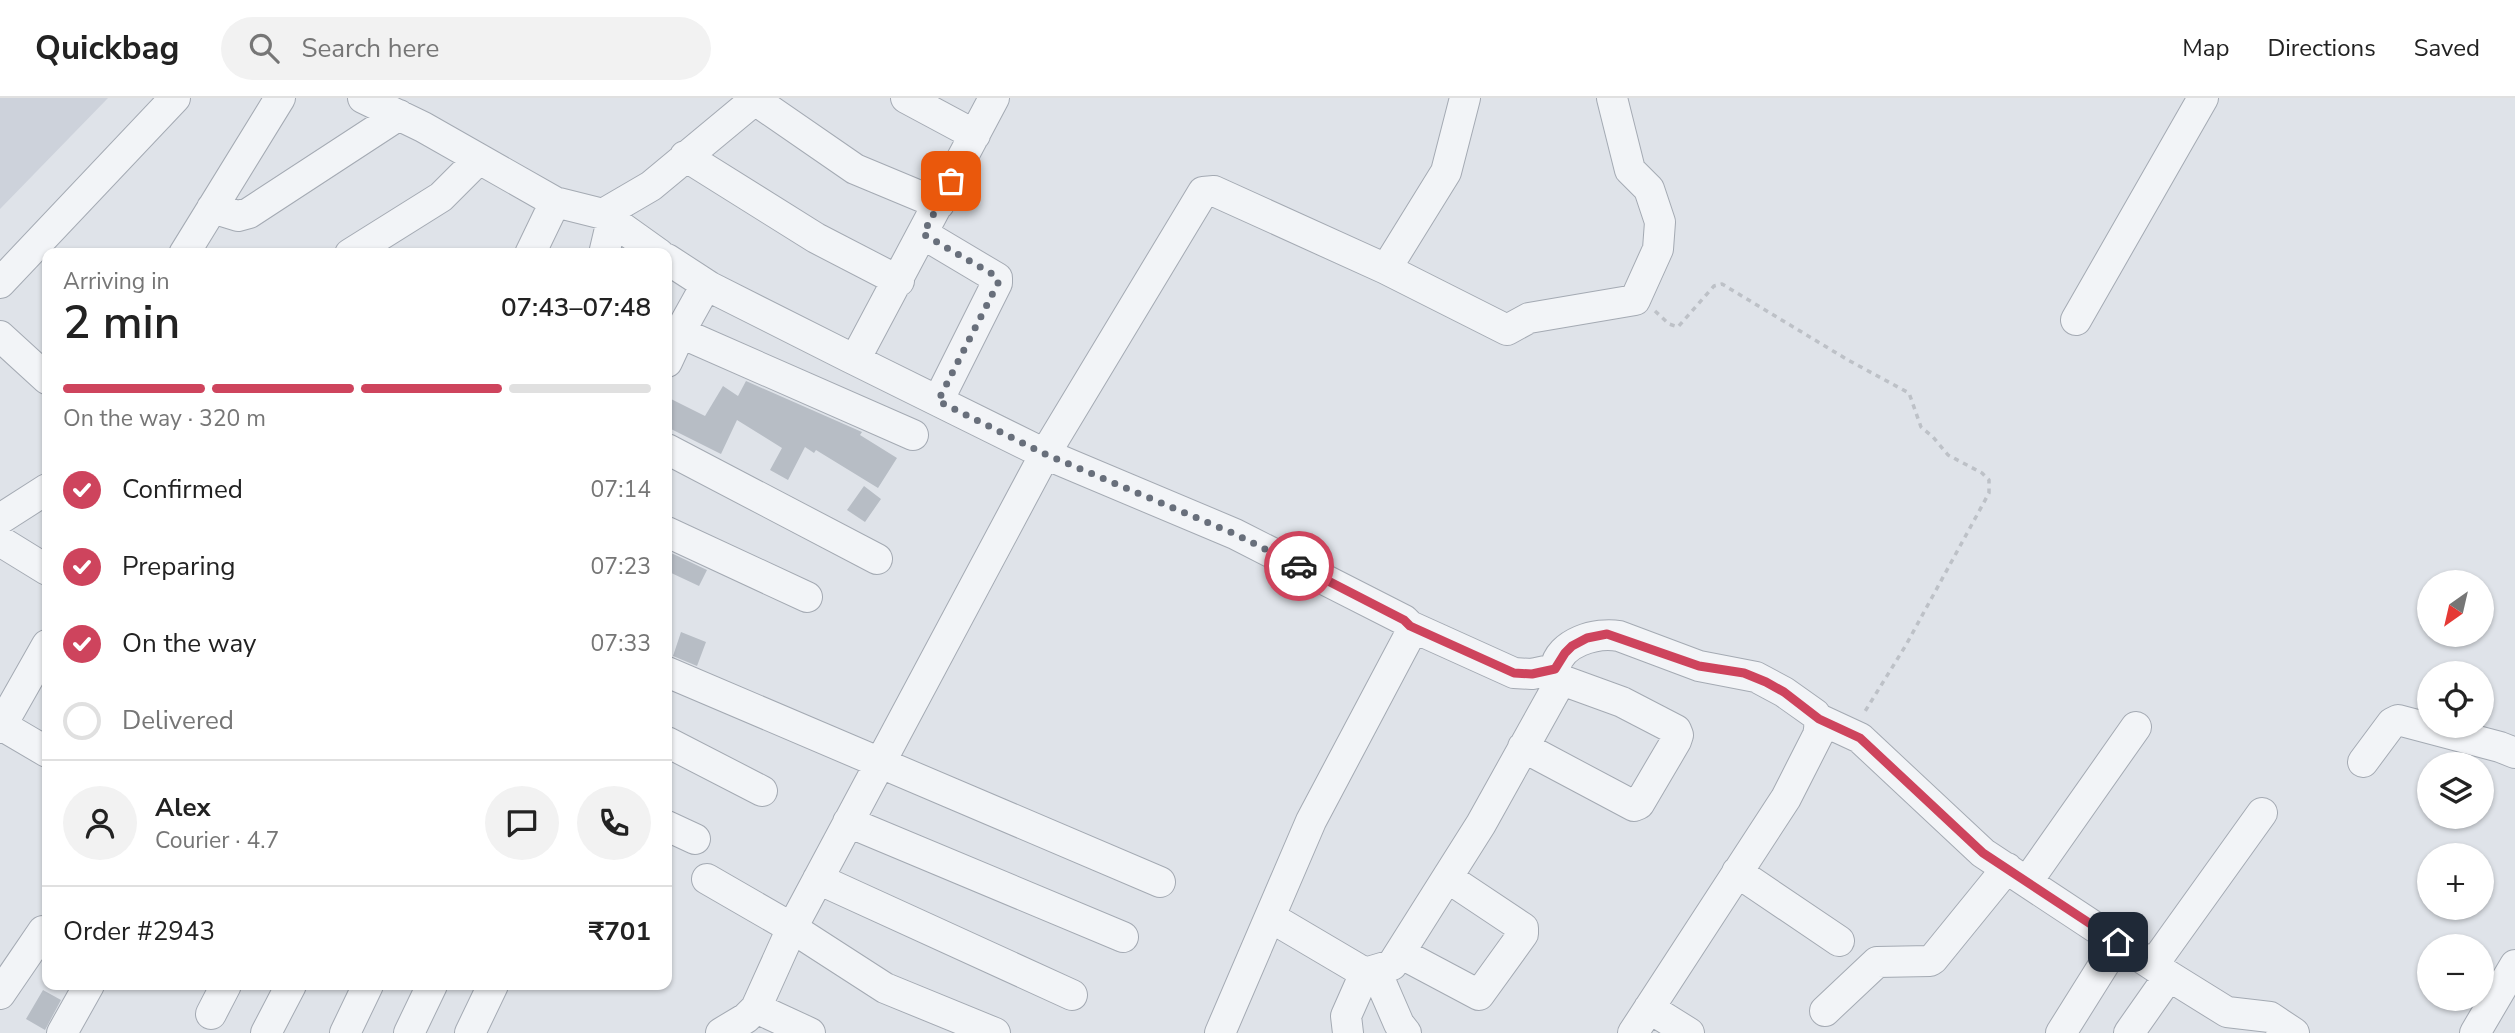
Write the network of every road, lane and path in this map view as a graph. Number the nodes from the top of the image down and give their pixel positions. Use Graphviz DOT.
graph roads {
  1 [pos="175,98"];
  2 [pos="280,98"];
  3 [pos="363,98"];
  4 [pos="906,98"];
  5 [pos="993,98"];
  6 [pos="1465,98"];
  7 [pos="1612,98"];
  8 [pos="2203,98"];
  9 [pos="756,99"];
  10 [pos="399,115"];
  11 [pos="975,135"];
  12 [pos="685,156"];
  13 [pos="479,159"];
  14 [pos="555,202"];
  15 [pos="939,204"];
  16 [pos="212,208"];
  17 [pos="607,217"];
  18 [pos="923,234"];
  19 [pos="188,248"];
  20 [pos="360,248"];
  21 [pos="533,248"];
  22 [pos="604,248"];
  23 [pos="651,248"];
  24 [pos="672,263"];
  25 [pos="1386,269"];
  26 [pos="899,281"];
  27 [pos="0,283"];
  28 [pos="706,285"];
  29 [pos="1638,296"];
  30 [pos="678,320"];
  31 [pos="2077,320"];
  32 [pos="0,336"];
  33 [pos="672,343"];
  34 [pos="852,358"];
  35 [pos="42,374"];
  36 [pos="938,401"];
  37 [pos="913,435"];
  38 [pos="672,452"];
  39 [pos="1045,454"];
  40 [pos="42,492"];
  41 [pos="0,519"];
  42 [pos="672,534"];
  43 [pos="0,541"];
  44 [pos="877,559"];
  45 [pos="42,567"];
  46 [pos="807,597"];
  47 [pos="1410,626"];
  48 [pos="42,654"];
  49 [pos="672,674"];
  50 [pos="1556,674"];
  51 [pos="1819,719"];
  52 [pos="1,727"];
  53 [pos="2136,727"];
  54 [pos="1851,733"];
  55 [pos="672,745"];
  56 [pos="1524,747"];
  57 [pos="42,749"];
  58 [pos="2515,753"];
  59 [pos="2363,762"];
  60 [pos="878,763"];
  61 [pos="762,791"];
  62 [pos="2262,813"];
  63 [pos="848,822"];
  64 [pos="672,828"];
  65 [pos="695,839"];
  66 [pos="1737,872"];
  67 [pos="2017,875"];
  68 [pos="1448,878"];
  69 [pos="707,879"];
  70 [pos="818,879"];
  71 [pos="1160,882"];
  72 [pos="1270,917"];
  73 [pos="792,928"];
  74 [pos="42,932"];
  75 [pos="1123,937"];
  76 [pos="1839,941"];
  77 [pos="2118,942"];
  78 [pos="1400,953"];
  79 [pos="2515,965"];
  80 [pos="2161,971"];
  81 [pos="1370,972"];
  82 [pos="86,990"];
  83 [pos="223,990"];
  84 [pos="288,990"];
  85 [pos="366,990"];
  86 [pos="430,990"];
  87 [pos="490,990"];
  88 [pos="0,994"];
  89 [pos="1072,995"];
  90 [pos="756,1008"];
  91 [pos="1649,1008"];
  92 [pos="1825,1011"];
  93 [pos="211,1014"];
  94 [pos="61,1033"];
  95 [pos="266,1033"];
  96 [pos="345,1033"];
  97 [pos="409,1033"];
  98 [pos="470,1033"];
  99 [pos="721,1033"];
  100 [pos="810,1033"];
  101 [pos="995,1033"];
  102 [pos="1220,1033"];
  103 [pos="1348,1033"];
  104 [pos="1405,1033"];
  105 [pos="1633,1033"];
  106 [pos="1689,1033"];
  107 [pos="2062,1033"];
  108 [pos="2129,1033"];
  109 [pos="2294,1033"];
  110 [pos="2475,1033"];
  1 -- 27 [label="street"];
  2 -- 16 [label="street"];
  3 -- 10 [label="street"];
  4 -- 11 [label="street"];
  5 -- 11 [label="street"];
  6 -- 25 [label="street"];
  7 -- 29 [label="street"];
  8 -- 31 [label="street"];
  9 -- 12 [label="street"];
  9 -- 15 [label="street"];
  10 -- 13 [label="street"];
  10 -- 16 [label="street"];
  11 -- 15 [label="street"];
  12 -- 17 [label="street"];
  12 -- 26 [label="street"];
  13 -- 14 [label="street"];
  13 -- 20 [label="street"];
  14 -- 17 [label="street"];
  14 -- 21 [label="street"];
  15 -- 18 [label="street"];
  16 -- 19 [label="street"];
  17 -- 22 [label="street"];
  17 -- 23 [label="street"];
  18 -- 26 [label="street"];
  18 -- 36 [label="street"];
  24 -- 28 [label="street"];
  25 -- 29 [label="street"];
  25 -- 39 [label="street"];
  26 -- 34 [label="street"];
  28 -- 30 [label="street"];
  28 -- 34 [label="street"];
  29 -- 54 [label="path"];
  30 -- 33 [label="street"];
  30 -- 37 [label="street"];
  32 -- 35 [label="street"];
  34 -- 36 [label="street"];
  36 -- 39 [label="street"];
  38 -- 44 [label="street"];
  39 -- 47 [label="street"];
  39 -- 60 [label="street"];
  40 -- 41 [label="street"];
  42 -- 46 [label="street"];
  43 -- 45 [label="street"];
  47 -- 50 [label="street"];
  47 -- 72 [label="street"];
  48 -- 52 [label="street"];
  49 -- 60 [label="street"];
  50 -- 51 [label="street"];
  50 -- 56 [label="street"];
  50 -- 56 [label="street"];
  51 -- 54 [label="street"];
  51 -- 66 [label="street"];
  52 -- 57 [label="street"];
  53 -- 67 [label="street"];
  54 -- 67 [label="street"];
  55 -- 61 [label="street"];
  56 -- 68 [label="street"];
  58 -- 59 [label="street"];
  60 -- 63 [label="street"];
  60 -- 71 [label="street"];
  62 -- 80 [label="street"];
  63 -- 70 [label="street"];
  63 -- 75 [label="street"];
  64 -- 65 [label="street"];
  66 -- 76 [label="street"];
  66 -- 91 [label="street"];
  67 -- 77 [label="street"];
  67 -- 92 [label="street"];
  68 -- 78 [label="street"];
  68 -- 78 [label="street"];
  69 -- 73 [label="street"];
  70 -- 73 [label="street"];
  70 -- 89 [label="street"];
  72 -- 81 [label="street"];
  72 -- 102 [label="street"];
  73 -- 90 [label="street"];
  73 -- 101 [label="street"];
  74 -- 88 [label="street"];
  77 -- 80 [label="street"];
  77 -- 107 [label="street"];
  78 -- 81 [label="street"];
  79 -- 110 [label="street"];
  80 -- 108 [label="street"];
  80 -- 109 [label="street"];
  81 -- 103 [label="street"];
  81 -- 104 [label="street"];
  82 -- 94 [label="street"];
  83 -- 93 [label="street"];
  84 -- 95 [label="street"];
  85 -- 96 [label="street"];
  86 -- 97 [label="street"];
  87 -- 98 [label="street"];
  90 -- 99 [label="street"];
  90 -- 100 [label="street"];
  91 -- 105 [label="street"];
  91 -- 106 [label="street"];
}
